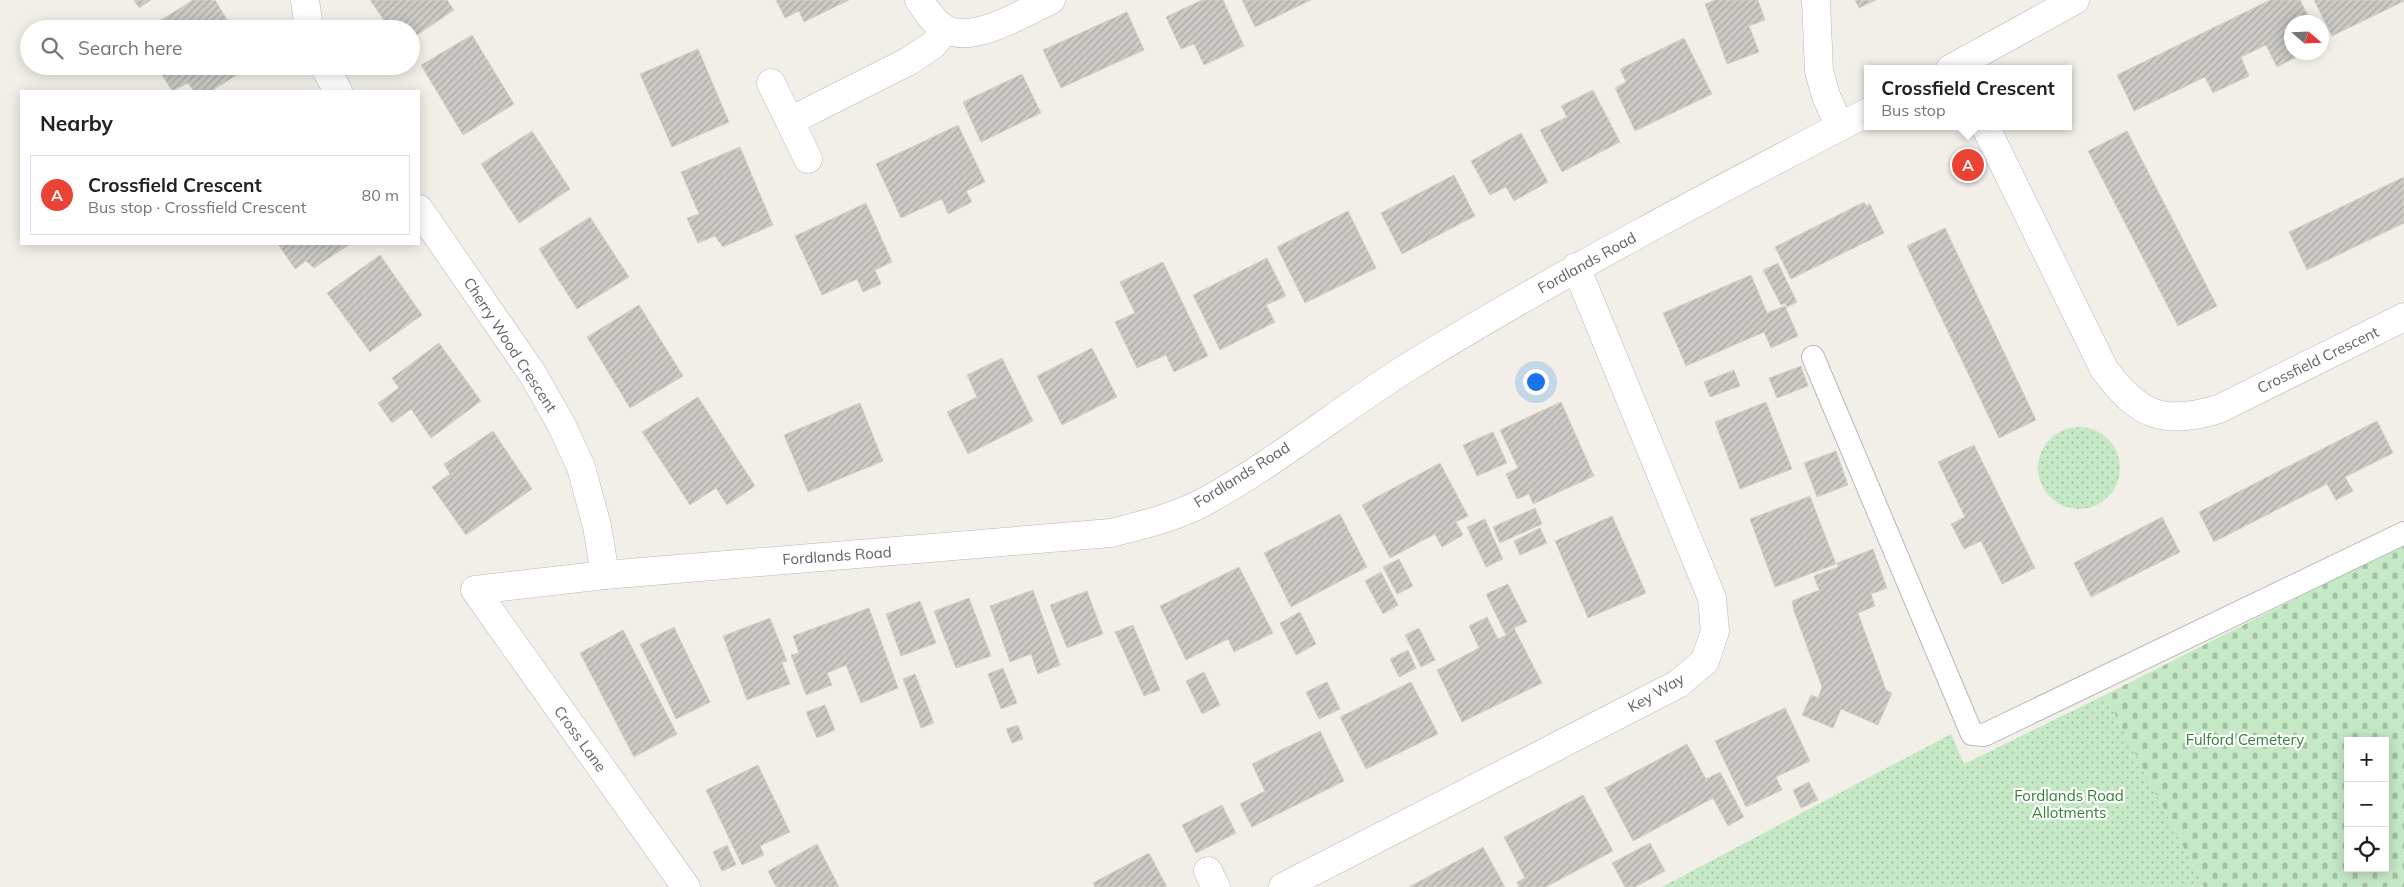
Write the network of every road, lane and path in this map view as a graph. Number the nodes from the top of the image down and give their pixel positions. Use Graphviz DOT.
graph roads {
  1 [pos="305,0"];
  2 [pos="919,0"];
  3 [pos="1050,0"];
  4 [pos="1816,0"];
  5 [pos="2075,0"];
  6 [pos="308,20"];
  7 [pos="945,30"];
  8 [pos="1959,65"];
  9 [pos="329,75"];
  10 [pos="771,83"];
  11 [pos="337,90"];
  12 [pos="1864,114"];
  13 [pos="790,121"];
  14 [pos="1840,127"];
  15 [pos="1987,130"];
  16 [pos="808,159"];
  17 [pos="420,211"];
  18 [pos="1576,268"];
  19 [pos="2404,317"];
  20 [pos="1813,357"];
  21 [pos="2404,533"];
  22 [pos="604,576"];
  23 [pos="474,590"];
  24 [pos="686,887"];
  25 [pos="1283,887"];
  1 -- 6 [label="street"];
  2 -- 7 [label="street"];
  3 -- 7 [label="street"];
  4 -- 14 [label="street"];
  5 -- 8 [label="street"];
  7 -- 13 [label="street"];
  9 -- 11 [label="street"];
  10 -- 13 [label="street"];
  12 -- 14 [label="street, Fordlands Road"];
  13 -- 16 [label="street"];
  14 -- 18 [label="street, Fordlands Road"];
  15 -- 19 [label="street, Crossfield Crescent"];
  17 -- 22 [label="street, Cherry Wood Crescent"];
  18 -- 22 [label="street, Fordlands Road"];
  18 -- 25 [label="street, Key Way"];
  20 -- 21 [label="lane"];
  22 -- 23 [label="street, Fordlands Road"];
  23 -- 24 [label="street, Cross Lane"];
}
